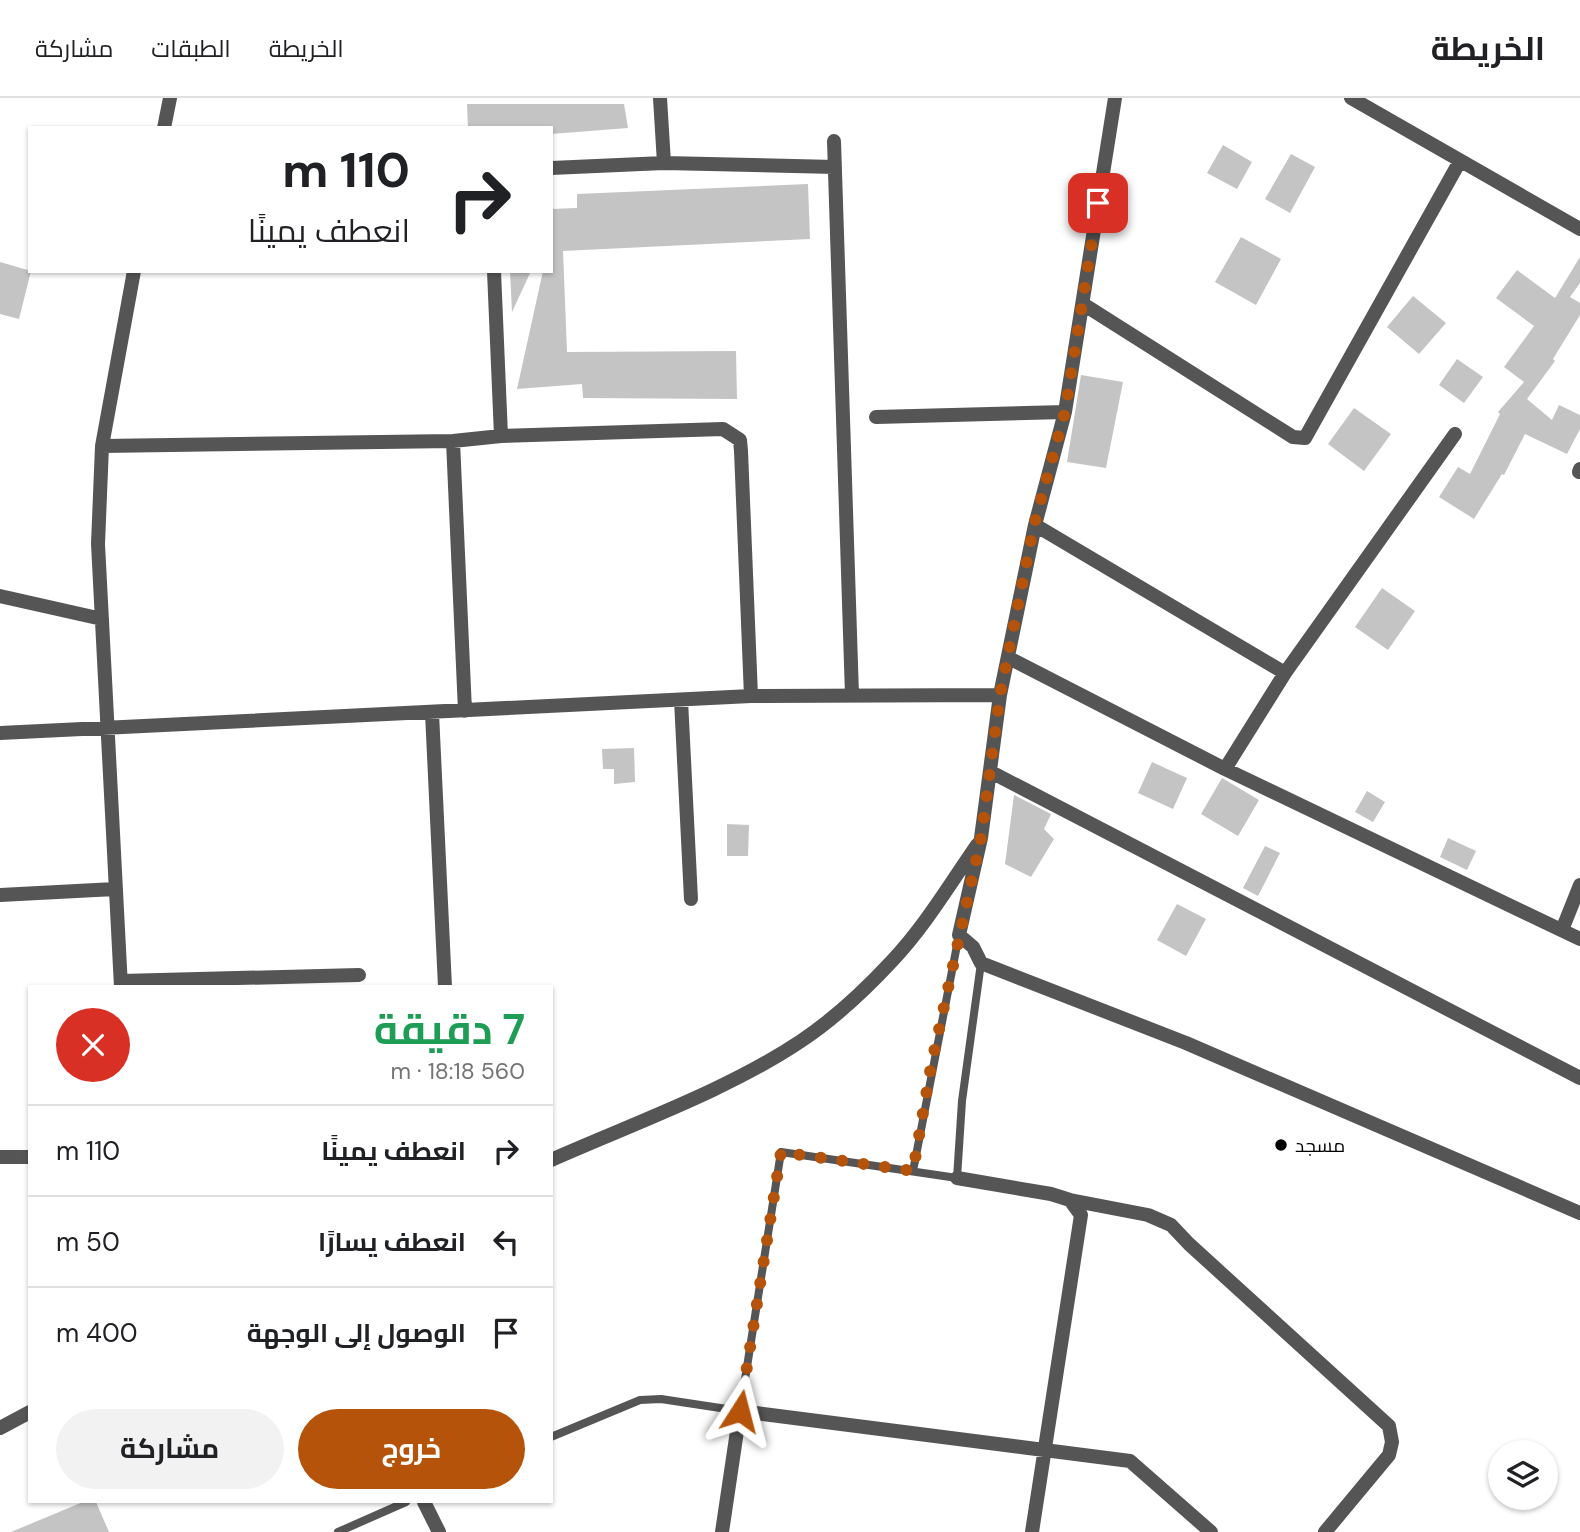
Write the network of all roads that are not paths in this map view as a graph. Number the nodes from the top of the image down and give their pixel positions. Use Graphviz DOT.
graph roads {
  1 [pos="170,98"];
  2 [pos="660,98"];
  3 [pos="1115,98"];
  4 [pos="1351,98"];
  5 [pos="164,126"];
  6 [pos="834,141"];
  7 [pos="1460,161"];
  8 [pos="664,163"];
  9 [pos="835,167"];
  10 [pos="553,168"];
  11 [pos="1580,229"];
  12 [pos="134,273"];
  13 [pos="494,273"];
  14 [pos="1083,304"];
  15 [pos="1065,412"];
  16 [pos="876,417"];
  17 [pos="1455,433"];
  18 [pos="500,436"];
  19 [pos="453,441"];
  20 [pos="102,446"];
  21 [pos="1034,525"];
  22 [pos="0,596"];
  23 [pos="102,619"];
  24 [pos="1009,658"];
  25 [pos="1285,673"];
  26 [pos="852,695"];
  27 [pos="1000,695"];
  28 [pos="751,696"];
  29 [pos="681,700"];
  30 [pos="465,711"];
  31 [pos="432,713"];
  32 [pos="109,727"];
  33 [pos="0,733"];
  34 [pos="1225,769"];
  35 [pos="991,772"];
  36 [pos="981,838"];
  37 [pos="1580,885"];
  38 [pos="115,890"];
  39 [pos="0,895"];
  40 [pos="691,899"];
  41 [pos="1562,930"];
  42 [pos="958,935"];
  43 [pos="1580,939"];
  44 [pos="981,963"];
  45 [pos="359,975"];
  46 [pos="121,984"];
  47 [pos="445,985"];
  48 [pos="1580,1078"];
  49 [pos="0,1157"];
  50 [pos="28,1157"];
  51 [pos="553,1159"];
  52 [pos="913,1171"];
  53 [pos="957,1178"];
  54 [pos="1070,1200"];
  55 [pos="1580,1213"];
  56 [pos="740,1411"];
  57 [pos="28,1413"];
  58 [pos="0,1428"];
  59 [pos="553,1436"];
  60 [pos="1044,1448"];
  61 [pos="405,1503"];
  62 [pos="425,1503"];
  63 [pos="338,1532"];
  64 [pos="439,1532"];
  65 [pos="722,1532"];
  66 [pos="1032,1532"];
  67 [pos="1211,1532"];
  68 [pos="1325,1532"];
  1 -- 5 [label="street"];
  2 -- 8 [label="street"];
  3 -- 14 [label="street"];
  4 -- 7 [label="street"];
  6 -- 9 [label="street"];
  7 -- 11 [label="street"];
  7 -- 14 [label="street"];
  8 -- 9 [label="street"];
  8 -- 10 [label="street"];
  9 -- 26 [label="street"];
  12 -- 20 [label="street"];
  13 -- 18 [label="street"];
  14 -- 15 [label="street"];
  15 -- 16 [label="street"];
  15 -- 21 [label="street"];
  17 -- 25 [label="street"];
  18 -- 19 [label="street"];
  18 -- 28 [label="street"];
  19 -- 20 [label="street"];
  19 -- 30 [label="street"];
  20 -- 23 [label="street"];
  21 -- 24 [label="street"];
  21 -- 25 [label="street"];
  22 -- 23 [label="street"];
  23 -- 32 [label="street"];
  24 -- 27 [label="street"];
  24 -- 34 [label="street"];
  25 -- 34 [label="street"];
  26 -- 27 [label="street"];
  26 -- 28 [label="street"];
  27 -- 35 [label="street"];
  28 -- 29 [label="street"];
  29 -- 30 [label="street"];
  29 -- 40 [label="street"];
  30 -- 31 [label="street"];
  31 -- 32 [label="street"];
  31 -- 47 [label="street"];
  32 -- 33 [label="street"];
  32 -- 38 [label="street"];
  34 -- 41 [label="street"];
  35 -- 36 [label="street"];
  35 -- 48 [label="street"];
  36 -- 42 [label="street"];
  36 -- 51 [label="street"];
  37 -- 41 [label="street"];
  38 -- 39 [label="street"];
  38 -- 46 [label="street"];
  41 -- 43 [label="street"];
  42 -- 44 [label="street"];
  42 -- 52 [label="lane"];
  44 -- 53 [label="lane"];
  44 -- 55 [label="street"];
  45 -- 46 [label="street"];
  49 -- 50 [label="street"];
  52 -- 53 [label="lane"];
  52 -- 56 [label="lane"];
  53 -- 54 [label="street"];
  54 -- 60 [label="street"];
  54 -- 68 [label="street"];
  56 -- 59 [label="lane"];
  56 -- 60 [label="street"];
  56 -- 65 [label="street"];
  57 -- 58 [label="street"];
  60 -- 66 [label="street"];
  60 -- 67 [label="street"];
  61 -- 63 [label="lane"];
  62 -- 64 [label="street"];
}
